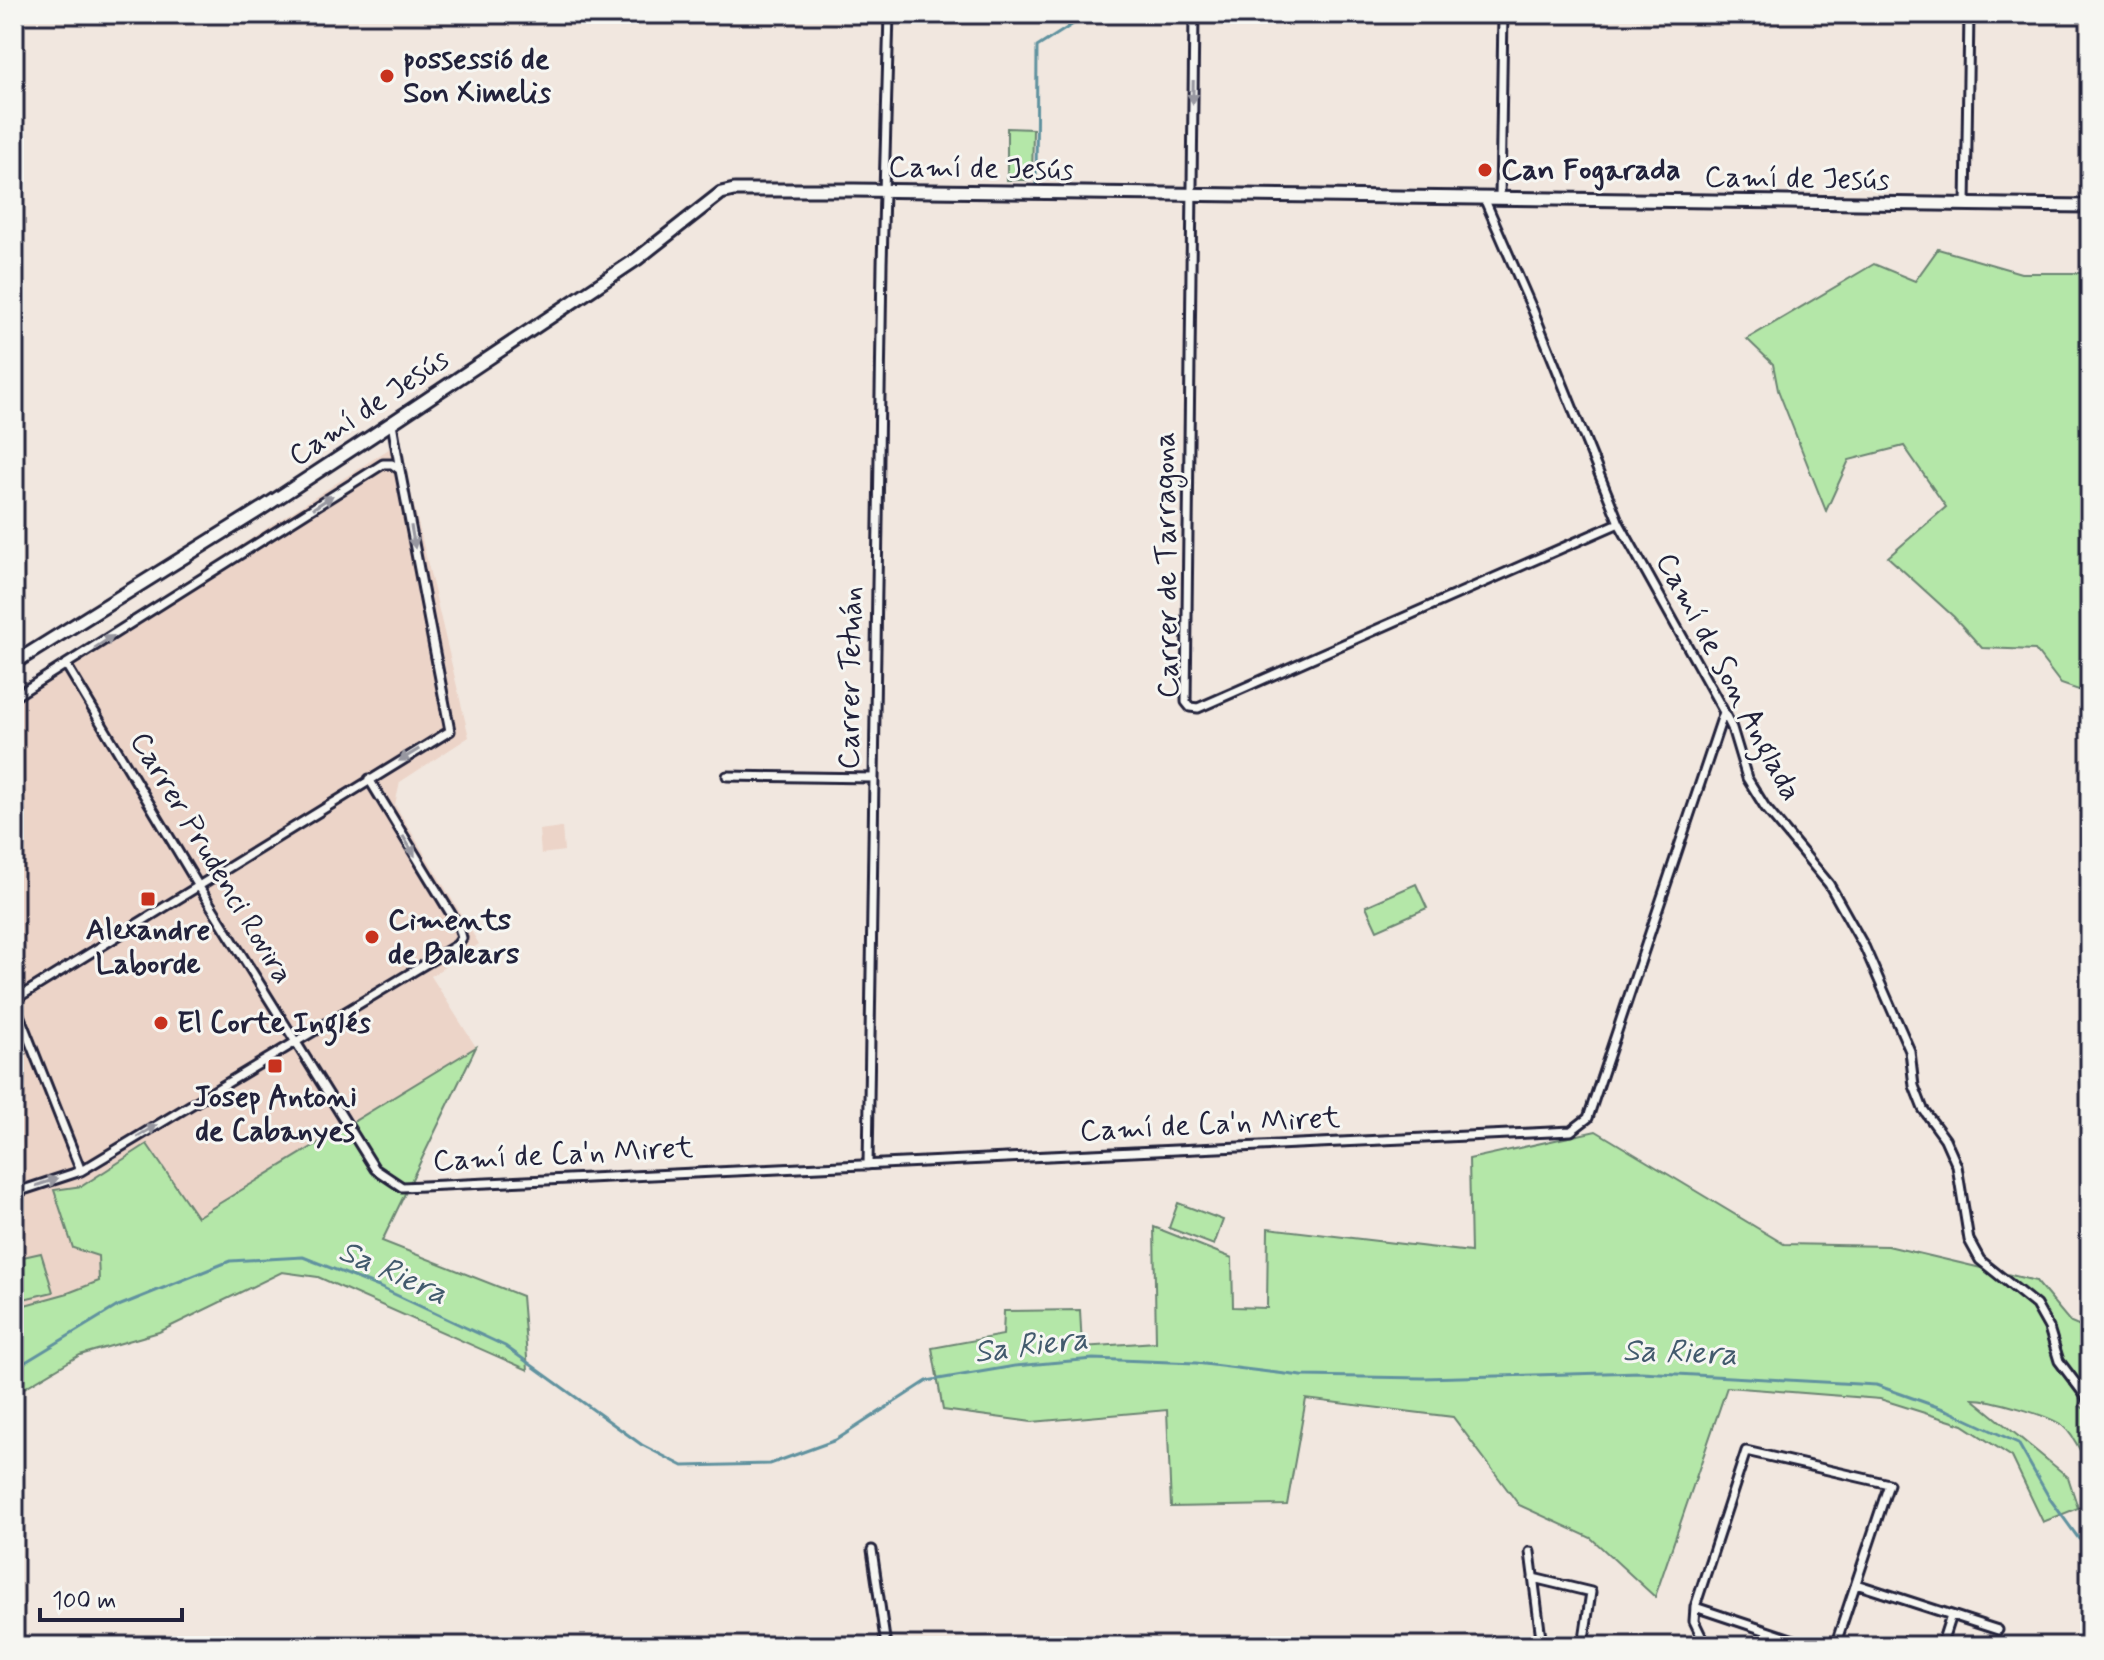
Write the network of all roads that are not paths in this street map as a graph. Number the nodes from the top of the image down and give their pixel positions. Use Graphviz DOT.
graph roads {
  1 [pos="889,14"];
  2 [pos="1194,14"];
  3 [pos="1503,14"];
  4 [pos="1969,14"];
  5 [pos="884,192"];
  6 [pos="1192,196"];
  7 [pos="1484,198"];
  8 [pos="1500,198"];
  9 [pos="1966,205"];
  10 [pos="2090,206"];
  11 [pos="392,423"];
  12 [pos="400,470"];
  13 [pos="1619,523"];
  14 [pos="14,663"];
  15 [pos="67,666"];
  16 [pos="14,697"];
  17 [pos="1724,712"];
  18 [pos="727,776"];
  19 [pos="874,778"];
  20 [pos="369,779"];
  21 [pos="198,885"];
  22 [pos="14,1001"];
  23 [pos="294,1041"];
  24 [pos="868,1165"];
  25 [pos="81,1171"];
  26 [pos="402,1187"];
  27 [pos="14,1193"];
  28 [pos="2090,1402"];
  29 [pos="872,1550"];
  30 [pos="1530,1552"];
  31 [pos="1533,1578"];
  32 [pos="1856,1584"];
  33 [pos="1695,1607"];
  34 [pos="1951,1615"];
  35 [pos="1998,1630"];
  36 [pos="886,1646"];
  37 [pos="1542,1646"];
  38 [pos="1583,1646"];
  39 [pos="1706,1646"];
  40 [pos="1812,1646"];
  41 [pos="1835,1646"];
  42 [pos="1941,1646"];
  1 -- 5 [label="street, Carrer Tetuán"];
  2 -- 6 [label="street, one-way"];
  3 -- 8 [label="street"];
  4 -- 9 [label="street"];
  5 -- 6 [label="street, Camí de Jesús"];
  5 -- 11 [label="street, Camí de Jesús"];
  5 -- 19 [label="street, Carrer Tetuán"];
  6 -- 7 [label="street, Camí de Jesús"];
  6 -- 13 [label="street, Carrer de Tarragona"];
  7 -- 8 [label="street, Camí de Jesús"];
  7 -- 13 [label="street, Camí de Son Anglada"];
  8 -- 9 [label="street, Camí de Jesús"];
  9 -- 10 [label="street, Camí de Jesús"];
  11 -- 12 [label="street"];
  11 -- 14 [label="street, Camí de Jesús"];
  15 -- 12 [label="street, Camí de Jesús, one-way"];
  12 -- 20 [label="street, one-way"];
  13 -- 17 [label="street, Camí de Son Anglada"];
  15 -- 16 [label="street, Camí de Jesús"];
  15 -- 21 [label="street, Carrer Prudenci Rovira"];
  17 -- 24 [label="street, Camí de Ca'n Miret"];
  17 -- 28 [label="street, Camí de Son Anglada"];
  18 -- 19 [label="street"];
  19 -- 24 [label="street, Carrer Tetuán"];
  20 -- 21 [label="street"];
  20 -- 23 [label="street, one-way"];
  21 -- 22 [label="street"];
  21 -- 23 [label="street, Carrer Prudenci Rovira"];
  22 -- 25 [label="street"];
  25 -- 23 [label="street, one-way"];
  23 -- 26 [label="street, Carrer Prudenci Rovira"];
  24 -- 26 [label="street, Camí de Ca'n Miret"];
  27 -- 25 [label="street, one-way"];
  29 -- 36 [label="street"];
  30 -- 31 [label="street"];
  31 -- 37 [label="street"];
  31 -- 38 [label="street"];
  32 -- 33 [label="street"];
  32 -- 34 [label="street"];
  32 -- 41 [label="street"];
  33 -- 39 [label="street"];
  33 -- 40 [label="street"];
  34 -- 35 [label="street"];
  34 -- 42 [label="street"];
}
